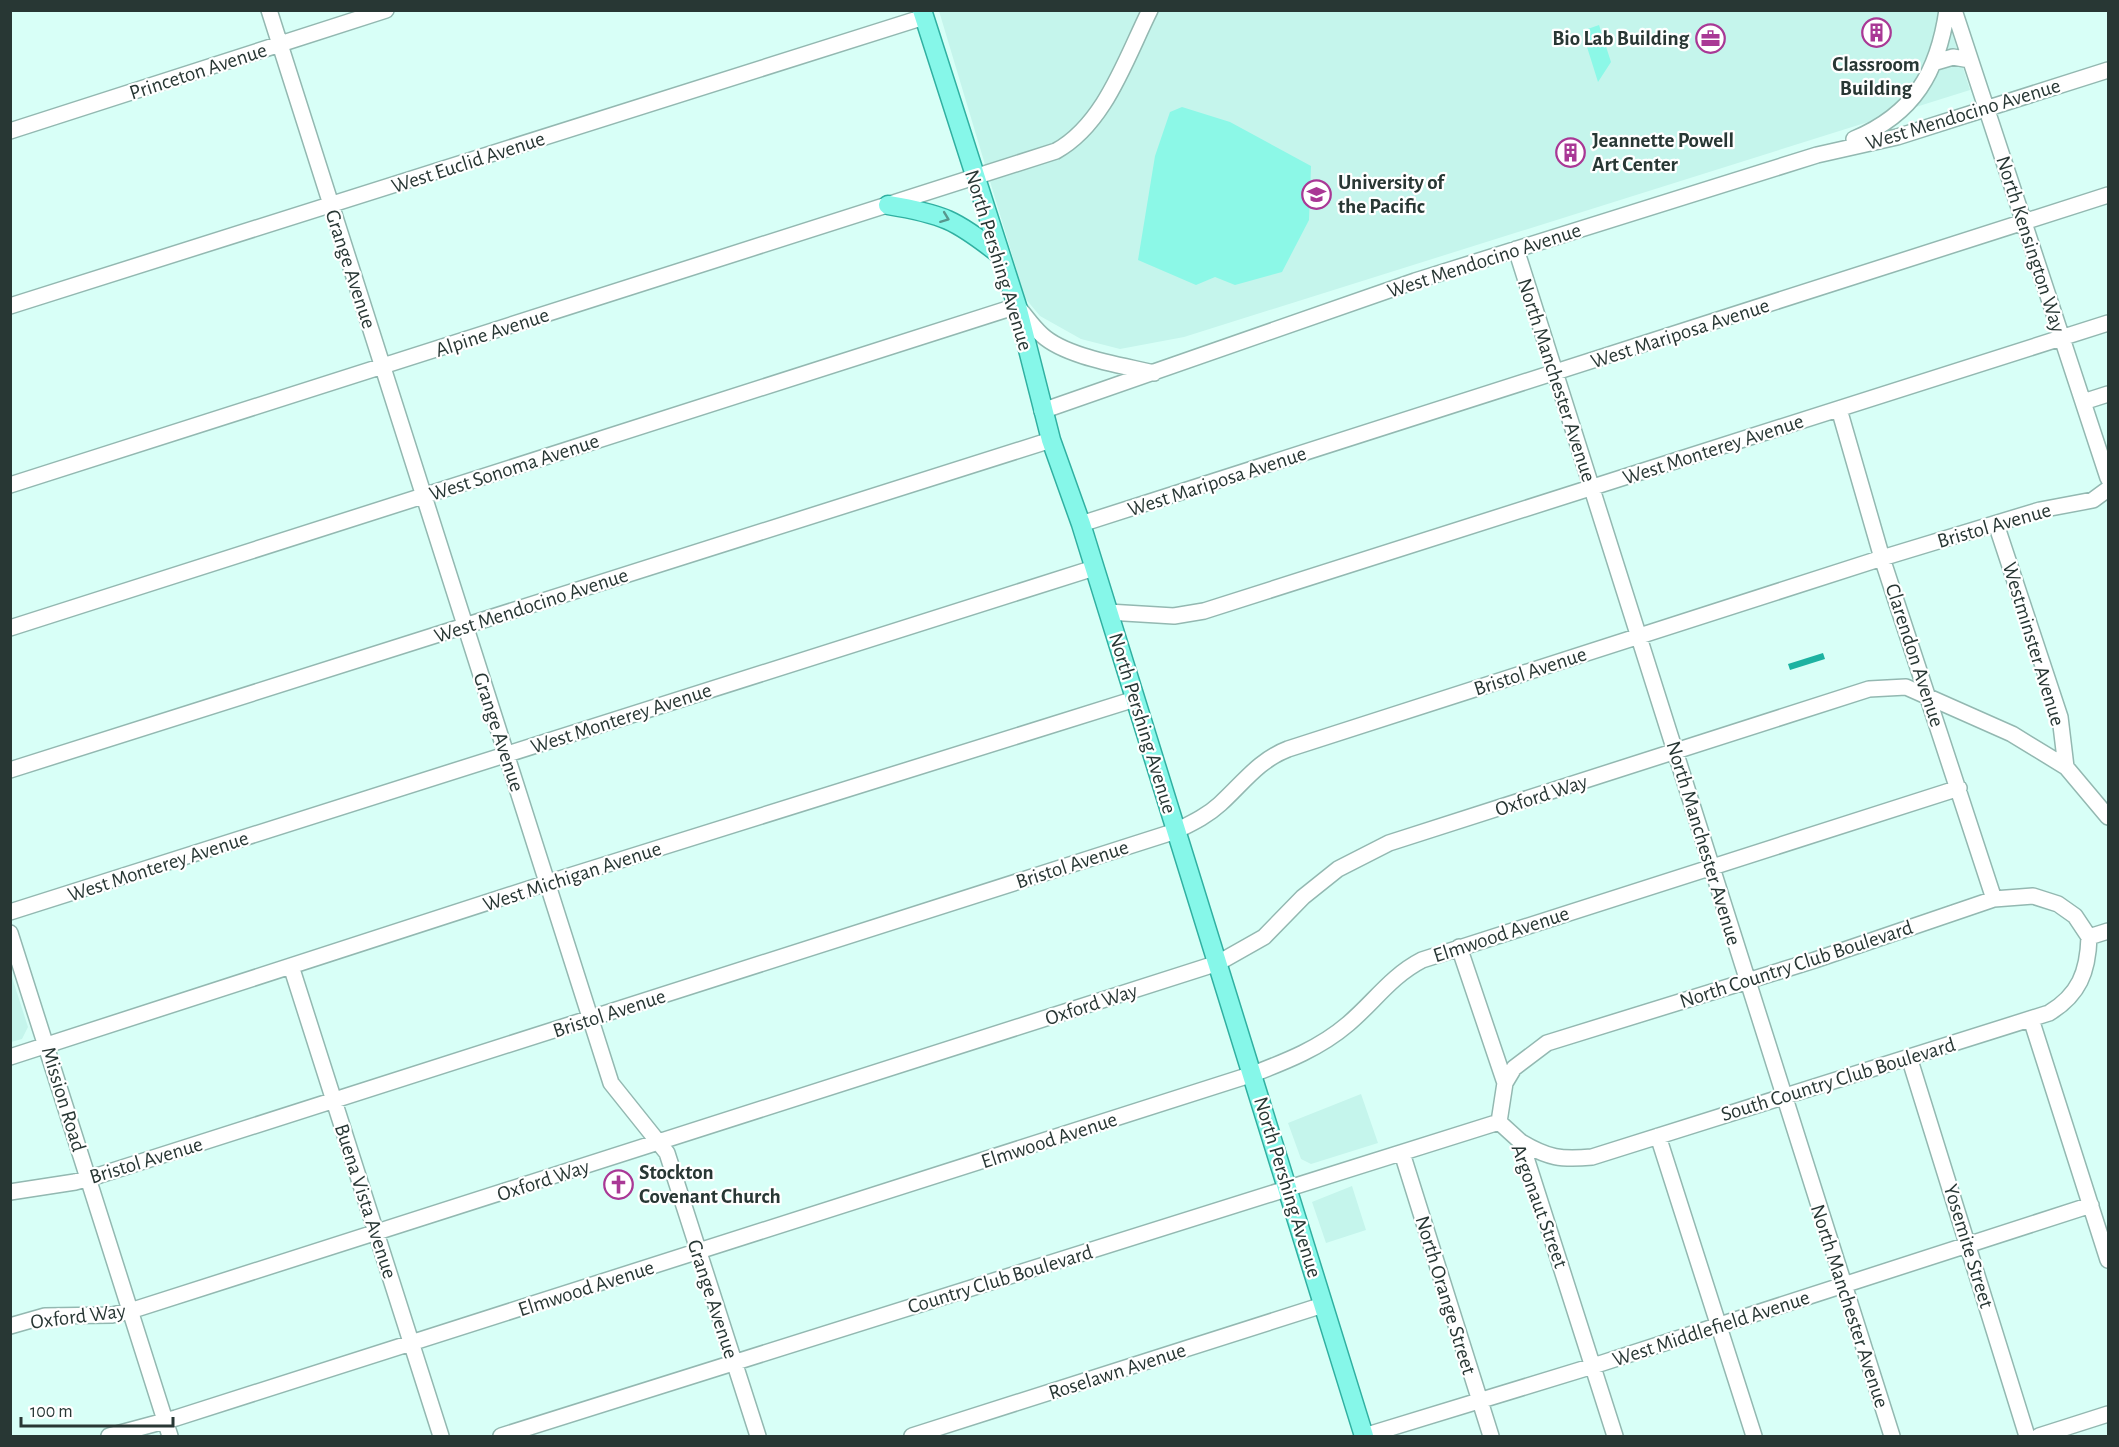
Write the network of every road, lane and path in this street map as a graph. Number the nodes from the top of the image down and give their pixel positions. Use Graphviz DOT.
graph roads {
  1 [pos="269,10"];
  2 [pos="386,10"];
  3 [pos="1150,10"];
  4 [pos="1947,10"];
  5 [pos="1954,10"];
  6 [pos="923,14"];
  7 [pos="280,44"];
  8 [pos="1970,60"];
  9 [pos="1936,62"];
  10 [pos="2109,70"];
  11 [pos="1988,108"];
  12 [pos="10,131"];
  13 [pos="1817,155"];
  14 [pos="974,178"];
  15 [pos="2109,195"];
  16 [pos="331,206"];
  17 [pos="888,206"];
  18 [pos="2024,221"];
  19 [pos="1516,249"];
  20 [pos="999,254"];
  21 [pos="10,306"];
  22 [pos="1017,306"];
  23 [pos="2109,323"];
  24 [pos="2061,338"];
  25 [pos="382,367"];
  26 [pos="1154,373"];
  27 [pos="1555,373"];
  28 [pos="2109,394"];
  29 [pos="2083,402"];
  30 [pos="1839,409"];
  31 [pos="1042,411"];
  32 [pos="1051,440"];
  33 [pos="2109,478"];
  34 [pos="10,485"];
  35 [pos="1592,488"];
  36 [pos="2109,489"];
  37 [pos="424,496"];
  38 [pos="1080,524"];
  39 [pos="1996,524"];
  40 [pos="1882,558"];
  41 [pos="1094,568"];
  42 [pos="1108,612"];
  43 [pos="465,626"];
  44 [pos="10,628"];
  45 [pos="1638,637"];
  46 [pos="1927,695"];
  47 [pos="1135,699"];
  48 [pos="1676,752"];
  49 [pos="506,755"];
  50 [pos="2066,767"];
  51 [pos="10,770"];
  52 [pos="1959,788"];
  53 [pos="2109,817"];
  54 [pos="1176,831"];
  55 [pos="1711,866"];
  56 [pos="547,884"];
  57 [pos="1994,899"];
  58 [pos="10,912"];
  59 [pos="2109,931"];
  60 [pos="10,933"];
  61 [pos="2089,937"];
  62 [pos="1459,947"];
  63 [pos="1218,963"];
  64 [pos="291,966"];
  65 [pos="1747,981"];
  66 [pos="591,1019"];
  67 [pos="2031,1019"];
  68 [pos="47,1045"];
  69 [pos="10,1057"];
  70 [pos="1909,1057"];
  71 [pos="1253,1074"];
  72 [pos="1505,1083"];
  73 [pos="1784,1095"];
  74 [pos="334,1101"];
  75 [pos="1499,1122"];
  76 [pos="1658,1136"];
  77 [pos="657,1142"];
  78 [pos="1521,1142"];
  79 [pos="1402,1153"];
  80 [pos="88,1178"];
  81 [pos="1289,1188"];
  82 [pos="10,1192"];
  83 [pos="2091,1206"];
  84 [pos="376,1233"];
  85 [pos="1969,1246"];
  86 [pos="699,1252"];
  87 [pos="2109,1260"];
  88 [pos="1844,1286"];
  89 [pos="1323,1305"];
  90 [pos="130,1311"];
  91 [pos="10,1326"];
  92 [pos="1719,1326"];
  93 [pos="411,1343"];
  94 [pos="734,1363"];
  95 [pos="1593,1366"];
  96 [pos="1480,1402"];
  97 [pos="2109,1413"];
  98 [pos="165,1420"];
  99 [pos="1364,1436"];
  100 [pos="109,1437"];
  101 [pos="170,1437"];
  102 [pos="441,1437"];
  103 [pos="501,1437"];
  104 [pos="758,1437"];
  105 [pos="912,1437"];
  106 [pos="1491,1437"];
  107 [pos="1615,1437"];
  108 [pos="1754,1437"];
  109 [pos="1892,1437"];
  110 [pos="2027,1437"];
  111 [pos="2039,1437"];
  1 -- 7 [label="street, Grange Avenue"];
  2 -- 7 [label="street, Princeton Avenue"];
  3 -- 14 [label="street, Alpine Avenue"];
  4 -- 9 [label="street, West Mendocino Avenue"];
  5 -- 8 [label="street, North Kensington Way"];
  6 -- 14 [label="main road, North Pershing Avenue"];
  6 -- 16 [label="street, West Euclid Avenue"];
  7 -- 12 [label="street, Princeton Avenue"];
  7 -- 16 [label="street, Grange Avenue"];
  8 -- 9 [label="street"];
  8 -- 11 [label="street, North Kensington Way"];
  9 -- 13 [label="street, West Mendocino Avenue"];
  10 -- 11 [label="street, West Mendocino Avenue"];
  11 -- 13 [label="street, West Mendocino Avenue"];
  11 -- 18 [label="street, North Kensington Way"];
  13 -- 19 [label="street, West Mendocino Avenue"];
  14 -- 17 [label="street, Alpine Avenue"];
  14 -- 20 [label="main road, North Pershing Avenue"];
  15 -- 18 [label="street, West Mariposa Avenue"];
  16 -- 21 [label="street, West Euclid Avenue"];
  16 -- 25 [label="street, Grange Avenue"];
  17 -- 20 [label="main road, one-way"];
  17 -- 25 [label="street, Alpine Avenue"];
  18 -- 24 [label="street, North Kensington Way"];
  18 -- 27 [label="street, West Mariposa Avenue"];
  19 -- 26 [label="street, West Mendocino Avenue"];
  19 -- 27 [label="street, North Manchester Avenue"];
  20 -- 22 [label="main road, North Pershing Avenue"];
  22 -- 26 [label="street"];
  22 -- 31 [label="main road, North Pershing Avenue"];
  22 -- 37 [label="street, West Sonoma Avenue"];
  23 -- 24 [label="street, West Monterey Avenue"];
  24 -- 29 [label="street, North Kensington Way"];
  24 -- 30 [label="street, West Monterey Avenue"];
  25 -- 34 [label="street, Alpine Avenue"];
  25 -- 37 [label="street, Grange Avenue"];
  26 -- 31 [label="street, West Mendocino Avenue"];
  27 -- 35 [label="street, North Manchester Avenue"];
  27 -- 38 [label="street, West Mariposa Avenue"];
  28 -- 29 [label="street"];
  29 -- 33 [label="street, North Kensington Way"];
  30 -- 35 [label="street, West Monterey Avenue"];
  30 -- 40 [label="street, Clarendon Avenue"];
  31 -- 32 [label="main road, North Pershing Avenue"];
  32 -- 38 [label="main road, North Pershing Avenue"];
  32 -- 43 [label="street, West Mendocino Avenue"];
  35 -- 42 [label="street, West Monterey Avenue"];
  35 -- 45 [label="street, North Manchester Avenue"];
  36 -- 39 [label="street, Bristol Avenue"];
  37 -- 43 [label="street, Grange Avenue"];
  37 -- 44 [label="street, West Sonoma Avenue"];
  38 -- 41 [label="main road, North Pershing Avenue"];
  39 -- 40 [label="street, Bristol Avenue"];
  39 -- 50 [label="street, Westminster Avenue"];
  40 -- 45 [label="street, Bristol Avenue"];
  40 -- 46 [label="street, Clarendon Avenue"];
  41 -- 42 [label="main road, North Pershing Avenue"];
  41 -- 49 [label="street, West Monterey Avenue"];
  42 -- 47 [label="main road, North Pershing Avenue"];
  43 -- 49 [label="street, Grange Avenue"];
  43 -- 51 [label="street, West Mendocino Avenue"];
  45 -- 48 [label="street, North Manchester Avenue"];
  45 -- 54 [label="street, Bristol Avenue"];
  46 -- 48 [label="street, Oxford Way"];
  46 -- 50 [label="street, Oxford Way"];
  46 -- 52 [label="street, Clarendon Avenue"];
  47 -- 54 [label="main road, North Pershing Avenue"];
  47 -- 56 [label="street, West Michigan Avenue"];
  48 -- 55 [label="street, North Manchester Avenue"];
  48 -- 63 [label="street, Oxford Way"];
  49 -- 56 [label="street, Grange Avenue"];
  49 -- 58 [label="street, West Monterey Avenue"];
  50 -- 53 [label="street, Oxford Way"];
  52 -- 55 [label="street, Elmwood Avenue"];
  52 -- 57 [label="street, Clarendon Avenue"];
  54 -- 63 [label="main road, North Pershing Avenue"];
  54 -- 66 [label="street, Bristol Avenue"];
  55 -- 62 [label="street, Elmwood Avenue"];
  55 -- 65 [label="street, North Manchester Avenue"];
  56 -- 64 [label="street, West Michigan Avenue"];
  56 -- 66 [label="street, Grange Avenue"];
  57 -- 61 [label="street, North Country Club Boulevard"];
  57 -- 65 [label="street, North Country Club Boulevard"];
  59 -- 61 [label="street"];
  60 -- 68 [label="street, Mission Road"];
  61 -- 67 [label="street, South Country Club Boulevard"];
  62 -- 71 [label="street, Elmwood Avenue"];
  62 -- 72 [label="street, Argonaut Street"];
  63 -- 71 [label="main road, North Pershing Avenue"];
  63 -- 77 [label="street, Oxford Way"];
  64 -- 68 [label="street, West Michigan Avenue"];
  64 -- 74 [label="street, Buena Vista Avenue"];
  65 -- 72 [label="street, North Country Club Boulevard"];
  65 -- 73 [label="street, North Manchester Avenue"];
  66 -- 74 [label="street, Bristol Avenue"];
  66 -- 77 [label="street, Grange Avenue"];
  67 -- 70 [label="street, South Country Club Boulevard"];
  67 -- 83 [label="street"];
  68 -- 69 [label="street, West Michigan Avenue"];
  68 -- 80 [label="street, Mission Road"];
  70 -- 73 [label="street, South Country Club Boulevard"];
  70 -- 85 [label="street, Yosemite Street"];
  71 -- 81 [label="main road, North Pershing Avenue"];
  71 -- 86 [label="street, Elmwood Avenue"];
  72 -- 75 [label="street, Argonaut Street"];
  73 -- 76 [label="street, South Country Club Boulevard"];
  73 -- 88 [label="street, North Manchester Avenue"];
  74 -- 80 [label="street, Bristol Avenue"];
  74 -- 84 [label="street, Buena Vista Avenue"];
  75 -- 78 [label="street, Argonaut Street"];
  75 -- 79 [label="street, Country Club Boulevard"];
  76 -- 78 [label="street, South Country Club Boulevard"];
  76 -- 92 [label="street"];
  77 -- 84 [label="street, Oxford Way"];
  77 -- 86 [label="street, Grange Avenue"];
  78 -- 95 [label="street, Argonaut Street"];
  79 -- 81 [label="street, Country Club Boulevard"];
  79 -- 96 [label="street, North Orange Street"];
  80 -- 82 [label="street, Bristol Avenue"];
  80 -- 90 [label="street, Mission Road"];
  81 -- 89 [label="main road, North Pershing Avenue"];
  81 -- 94 [label="street, Country Club Boulevard"];
  83 -- 85 [label="street, West Middlefield Avenue"];
  83 -- 87 [label="street"];
  84 -- 90 [label="street, Oxford Way"];
  84 -- 93 [label="street, Buena Vista Avenue"];
  85 -- 88 [label="street, West Middlefield Avenue"];
  85 -- 110 [label="street, Yosemite Street"];
  86 -- 93 [label="street, Elmwood Avenue"];
  86 -- 94 [label="street, Grange Avenue"];
  88 -- 92 [label="street, West Middlefield Avenue"];
  88 -- 109 [label="street, North Manchester Avenue"];
  89 -- 99 [label="main road, North Pershing Avenue"];
  89 -- 105 [label="street, Roselawn Avenue"];
  90 -- 91 [label="street, Oxford Way"];
  90 -- 98 [label="street, Mission Road"];
  92 -- 95 [label="street, West Middlefield Avenue"];
  92 -- 108 [label="street"];
  93 -- 98 [label="street, Elmwood Avenue"];
  93 -- 102 [label="street, Buena Vista Avenue"];
  94 -- 103 [label="street, Country Club Boulevard"];
  94 -- 104 [label="street, Grange Avenue"];
  95 -- 96 [label="street, West Middlefield Avenue"];
  95 -- 107 [label="street, Argonaut Street"];
  96 -- 99 [label="street, West Middlefield Avenue"];
  96 -- 106 [label="street, North Orange Street"];
  97 -- 111 [label="street"];
  98 -- 100 [label="street, Elmwood Avenue"];
  98 -- 101 [label="street, Mission Road"];
}
